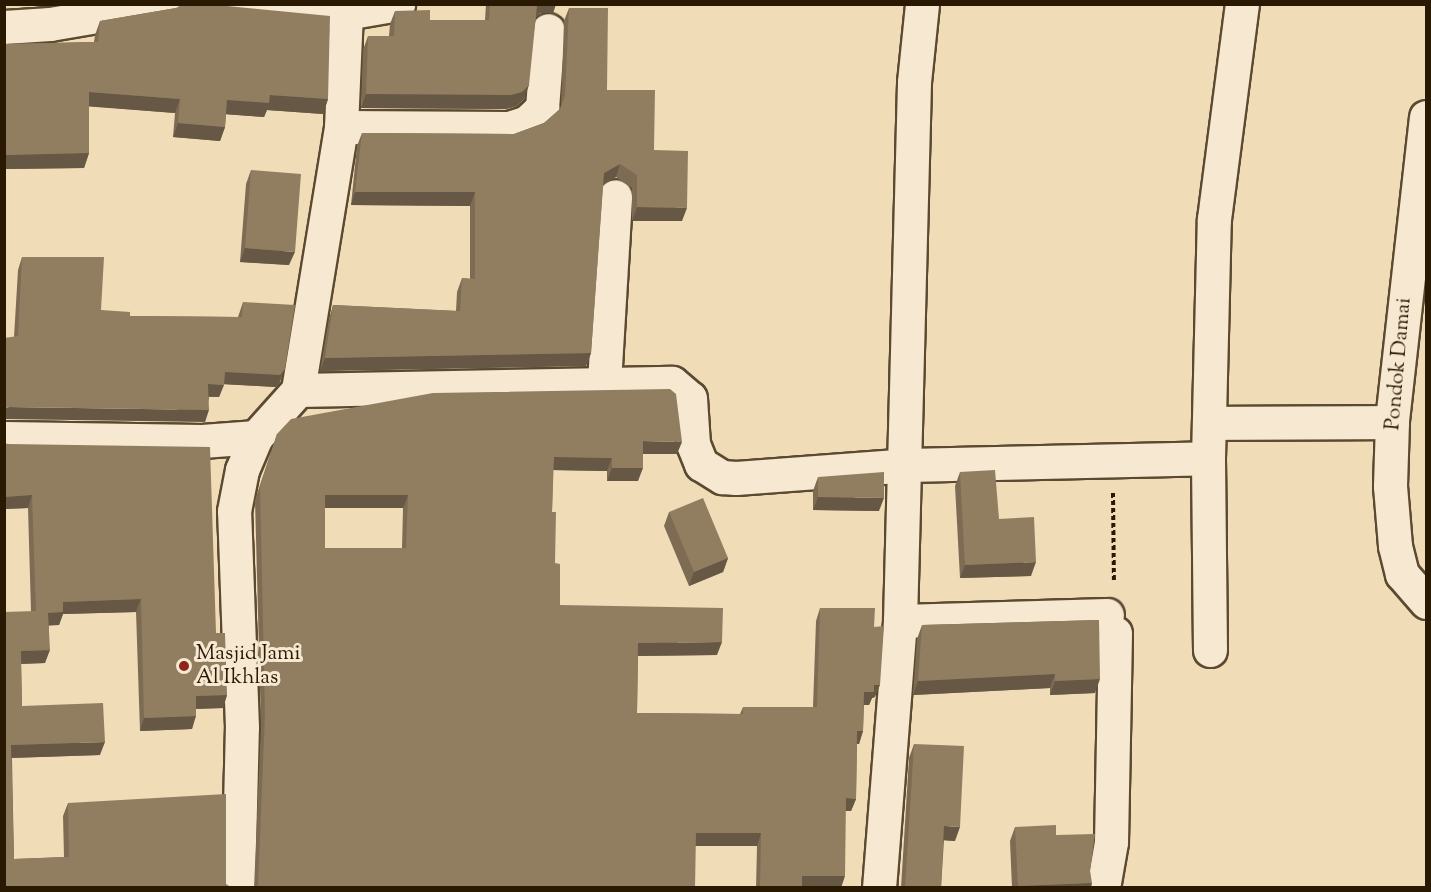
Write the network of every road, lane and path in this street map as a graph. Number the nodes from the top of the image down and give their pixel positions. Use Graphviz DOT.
graph roads {
  1 [pos="167,4"];
  2 [pos="232,4"];
  3 [pos="398,4"];
  4 [pos="922,4"];
  5 [pos="1242,4"];
  6 [pos="346,13"];
  7 [pos="4,27"];
  8 [pos="548,30"];
  9 [pos="1426,117"];
  10 [pos="341,127"];
  11 [pos="615,196"];
  12 [pos="604,383"];
  13 [pos="298,390"];
  14 [pos="1392,422"];
  15 [pos="1209,423"];
  16 [pos="256,437"];
  17 [pos="4,438"];
  18 [pos="1208,458"];
  19 [pos="1113,460"];
  20 [pos="906,465"];
  21 [pos="1426,602"];
  22 [pos="900,621"];
  23 [pos="1111,624"];
  24 [pos="1210,650"];
  25 [pos="238,888"];
  26 [pos="879,888"];
  27 [pos="1103,888"];
  1 -- 7 [label="street"];
  2 -- 6 [label="street"];
  3 -- 6 [label="street"];
  4 -- 20 [label="street"];
  5 -- 15 [label="street"];
  6 -- 10 [label="street"];
  8 -- 10 [label="street"];
  9 -- 14 [label="street, Pondok Damai"];
  10 -- 13 [label="street"];
  11 -- 12 [label="street"];
  12 -- 13 [label="street"];
  12 -- 20 [label="street"];
  13 -- 16 [label="street"];
  14 -- 15 [label="street"];
  14 -- 21 [label="street, Pondok Damai"];
  15 -- 18 [label="street"];
  16 -- 17 [label="street"];
  16 -- 25 [label="street"];
  18 -- 19 [label="street"];
  18 -- 24 [label="street"];
  19 -- 20 [label="street"];
  19 -- 23 [label="path"];
  20 -- 22 [label="street"];
  22 -- 23 [label="street"];
  22 -- 26 [label="street"];
  23 -- 27 [label="street"];
}
